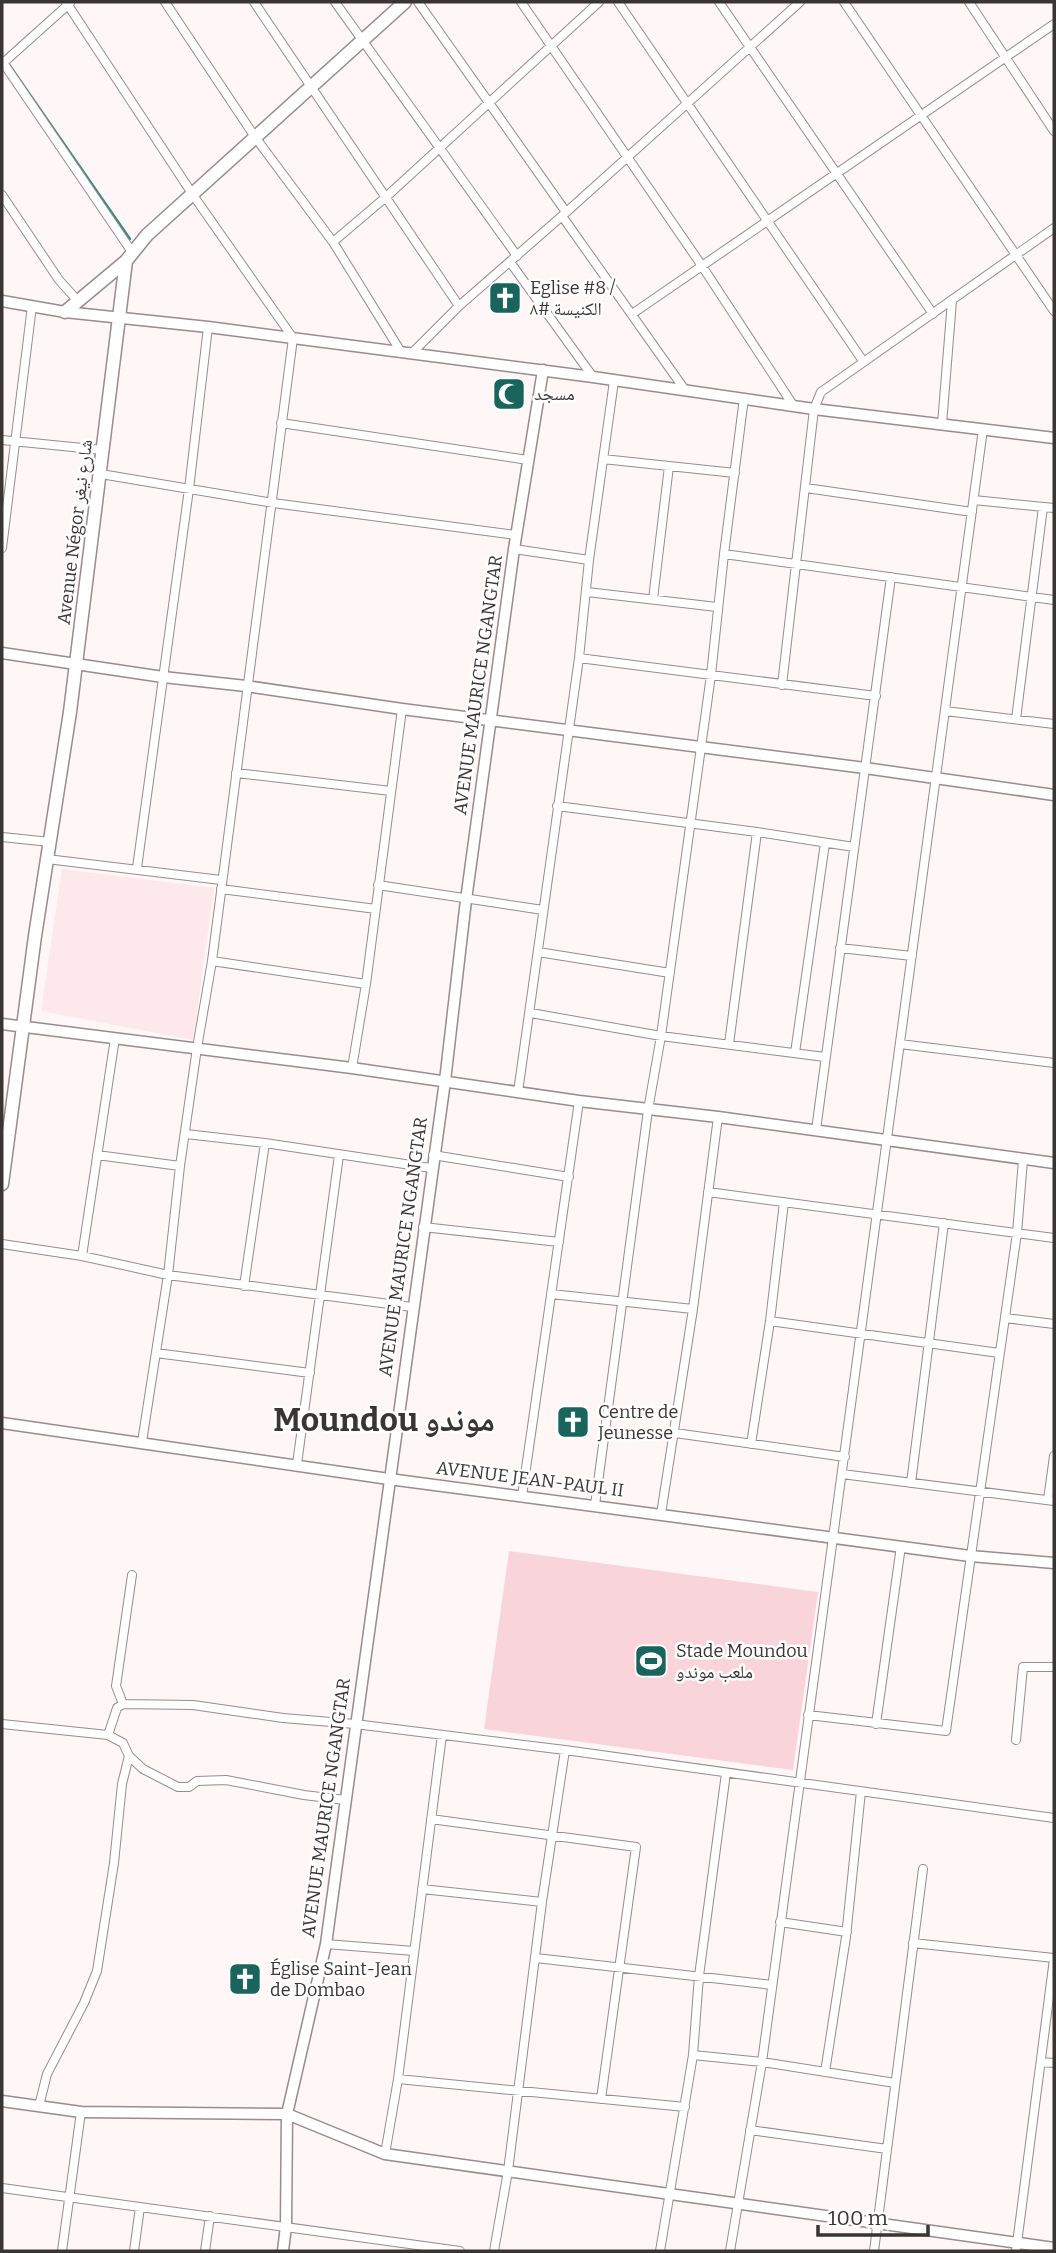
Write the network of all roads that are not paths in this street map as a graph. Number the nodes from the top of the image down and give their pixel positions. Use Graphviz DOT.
graph roads {
  1 [pos="165,2"];
  2 [pos="254,2"];
  3 [pos="335,2"];
  4 [pos="405,2"];
  5 [pos="418,2"];
  6 [pos="521,2"];
  7 [pos="599,2"];
  8 [pos="618,2"];
  9 [pos="719,2"];
  10 [pos="800,2"];
  11 [pos="844,2"];
  12 [pos="969,2"];
  13 [pos="69,3"];
  14 [pos="1054,24"];
  15 [pos="361,40"];
  16 [pos="750,46"];
  17 [pos="550,47"];
  18 [pos="1006,58"];
  19 [pos="2,63"];
  20 [pos="311,86"];
  21 [pos="688,103"];
  22 [pos="488,104"];
  23 [pos="922,116"];
  24 [pos="1054,131"];
  25 [pos="255,137"];
  26 [pos="439,148"];
  27 [pos="627,158"];
  28 [pos="837,175"];
  29 [pos="2,195"];
  30 [pos="193,195"];
  31 [pos="386,197"];
  32 [pos="564,214"];
  33 [pos="768,221"];
  34 [pos="1054,228"];
  35 [pos="333,243"];
  36 [pos="1016,254"];
  37 [pos="129,256"];
  38 [pos="514,259"];
  39 [pos="702,266"];
  40 [pos="77,300"];
  41 [pos="2,301"];
  42 [pos="952,301"];
  43 [pos="32,306"];
  44 [pos="459,306"];
  45 [pos="1054,311"];
  46 [pos="65,312"];
  47 [pos="632,314"];
  48 [pos="933,314"];
  49 [pos="120,316"];
  50 [pos="208,327"];
  51 [pos="293,338"];
  52 [pos="406,353"];
  53 [pos="863,361"];
  54 [pos="543,370"];
  55 [pos="593,377"];
  56 [pos="614,381"];
  57 [pos="685,390"];
  58 [pos="744,398"];
  59 [pos="793,405"];
  60 [pos="814,409"];
  61 [pos="281,423"];
  62 [pos="942,424"];
  63 [pos="983,429"];
  64 [pos="1054,438"];
  65 [pos="2,440"];
  66 [pos="16,442"];
  67 [pos="103,450"];
  68 [pos="603,459"];
  69 [pos="528,460"];
  70 [pos="670,466"];
  71 [pos="734,472"];
  72 [pos="101,474"];
  73 [pos="806,488"];
  74 [pos="188,489"];
  75 [pos="974,499"];
  76 [pos="272,503"];
  77 [pos="1044,507"];
  78 [pos="1054,508"];
  79 [pos="972,512"];
  80 [pos="516,536"];
  81 [pos="2,548"];
  82 [pos="514,549"];
  83 [pos="724,554"];
  84 [pos="590,560"];
  85 [pos="796,564"];
  86 [pos="891,577"];
  87 [pos="962,587"];
  88 [pos="587,592"];
  89 [pos="1031,596"];
  90 [pos="653,599"];
  91 [pos="1054,600"];
  92 [pos="717,607"];
  93 [pos="2,653"];
  94 [pos="579,658"];
  95 [pos="76,665"];
  96 [pos="711,675"];
  97 [pos="163,677"];
  98 [pos="782,685"];
  99 [pos="246,686"];
  100 [pos="876,696"];
  101 [pos="402,709"];
  102 [pos="945,711"];
  103 [pos="1016,719"];
  104 [pos="492,720"];
  105 [pos="1054,724"];
  106 [pos="567,731"];
  107 [pos="701,747"];
  108 [pos="865,768"];
  109 [pos="236,773"];
  110 [pos="936,779"];
  111 [pos="391,791"];
  112 [pos="1054,795"];
  113 [pos="557,806"];
  114 [pos="690,823"];
  115 [pos="757,832"];
  116 [pos="2,837"];
  117 [pos="50,842"];
  118 [pos="825,843"];
  119 [pos="854,847"];
  120 [pos="47,859"];
  121 [pos="137,868"];
  122 [pos="221,885"];
  123 [pos="378,885"];
  124 [pos="466,900"];
  125 [pos="376,909"];
  126 [pos="543,910"];
  127 [pos="840,948"];
  128 [pos="538,952"];
  129 [pos="912,956"];
  130 [pos="212,961"];
  131 [pos="670,973"];
  132 [pos="366,984"];
  133 [pos="531,1013"];
  134 [pos="2,1024"];
  135 [pos="23,1027"];
  136 [pos="661,1036"];
  137 [pos="115,1038"];
  138 [pos="900,1044"];
  139 [pos="729,1045"];
  140 [pos="197,1048"];
  141 [pos="795,1053"];
  142 [pos="825,1057"];
  143 [pos="1054,1063"];
  144 [pos="352,1068"];
  145 [pos="445,1081"];
  146 [pos="518,1092"];
  147 [pos="579,1101"];
  148 [pos="649,1110"];
  149 [pos="718,1117"];
  150 [pos="816,1130"];
  151 [pos="186,1134"];
  152 [pos="887,1140"];
  153 [pos="265,1143"];
  154 [pos="433,1154"];
  155 [pos="97,1155"];
  156 [pos="339,1155"];
  157 [pos="1023,1160"];
  158 [pos="1054,1163"];
  159 [pos="180,1166"];
  160 [pos="431,1168"];
  161 [pos="569,1177"];
  162 [pos="2,1184"];
  163 [pos="708,1192"];
  164 [pos="784,1202"];
  165 [pos="877,1213"];
  166 [pos="944,1223"];
  167 [pos="423,1227"];
  168 [pos="1017,1233"];
  169 [pos="1054,1238"];
  170 [pos="559,1242"];
  171 [pos="2,1244"];
  172 [pos="82,1256"];
  173 [pos="168,1275"];
  174 [pos="244,1286"];
  175 [pos="551,1294"];
  176 [pos="320,1296"];
  177 [pos="623,1300"];
  178 [pos="412,1307"];
  179 [pos="694,1309"];
  180 [pos="1005,1318"];
  181 [pos="770,1321"];
  182 [pos="1054,1324"];
  183 [pos="861,1333"];
  184 [pos="929,1343"];
  185 [pos="156,1353"];
  186 [pos="999,1353"];
  187 [pos="310,1373"];
  188 [pos="2,1423"];
  189 [pos="675,1433"];
  190 [pos="142,1442"];
  191 [pos="751,1444"];
  192 [pos="1054,1456"];
  193 [pos="845,1457"];
  194 [pos="297,1464"];
  195 [pos="842,1474"];
  196 [pos="389,1479"];
  197 [pos="911,1483"];
  198 [pos="980,1491"];
  199 [pos="522,1496"];
  200 [pos="1051,1501"];
  201 [pos="595,1505"];
  202 [pos="661,1514"];
  203 [pos="834,1537"];
  204 [pos="901,1546"];
  205 [pos="970,1556"];
  206 [pos="1054,1563"];
  207 [pos="132,1575"];
  208 [pos="1054,1667"];
  209 [pos="123,1704"];
  210 [pos="808,1715"];
  211 [pos="2,1724"];
  212 [pos="355,1724"];
  213 [pos="876,1724"];
  214 [pos="108,1735"];
  215 [pos="442,1735"];
  216 [pos="1016,1740"];
  217 [pos="565,1750"];
  218 [pos="129,1756"];
  219 [pos="726,1773"];
  220 [pos="799,1783"];
  221 [pos="861,1791"];
  222 [pos="345,1800"];
  223 [pos="1054,1818"];
  224 [pos="431,1819"];
  225 [pos="553,1835"];
  226 [pos="923,1870"];
  227 [pos="422,1889"];
  228 [pos="542,1902"];
  229 [pos="780,1922"];
  230 [pos="847,1932"];
  231 [pos="913,1943"];
  232 [pos="326,1944"];
  233 [pos="414,1951"];
  234 [pos="536,1958"];
  235 [pos="1054,1959"];
  236 [pos="620,1967"];
  237 [pos="699,1976"];
  238 [pos="772,1985"];
  239 [pos="693,2055"];
  240 [pos="762,2062"];
  241 [pos="1041,2062"];
  242 [pos="1054,2063"];
  243 [pos="825,2072"];
  244 [pos="398,2079"];
  245 [pos="895,2083"];
  246 [pos="519,2092"];
  247 [pos="601,2099"];
  248 [pos="2,2101"];
  249 [pos="39,2106"];
  250 [pos="685,2107"];
  251 [pos="80,2112"];
  252 [pos="287,2114"];
  253 [pos="750,2130"];
  254 [pos="887,2149"];
  255 [pos="385,2154"];
  256 [pos="509,2171"];
  257 [pos="2,2189"];
  258 [pos="670,2193"];
  259 [pos="68,2196"];
  260 [pos="737,2202"];
  261 [pos="140,2207"];
  262 [pos="210,2216"];
  263 [pos="878,2222"];
  264 [pos="286,2226"];
  265 [pos="1016,2246"];
  266 [pos="1054,2248"];
  267 [pos="62,2251"];
  268 [pos="134,2251"];
  269 [pos="205,2251"];
  270 [pos="283,2251"];
  271 [pos="460,2251"];
  272 [pos="494,2251"];
  273 [pos="660,2251"];
  274 [pos="730,2251"];
  275 [pos="874,2251"];
  1 -- 25 [label="street"];
  2 -- 20 [label="street"];
  3 -- 15 [label="street"];
  4 -- 15 [label="main road"];
  5 -- 22 [label="street"];
  6 -- 17 [label="street"];
  7 -- 17 [label="street"];
  8 -- 21 [label="street"];
  9 -- 16 [label="street"];
  10 -- 16 [label="street"];
  11 -- 23 [label="street"];
  12 -- 18 [label="street"];
  13 -- 19 [label="street"];
  13 -- 30 [label="street"];
  14 -- 18 [label="street"];
  15 -- 20 [label="main road"];
  15 -- 26 [label="street"];
  16 -- 21 [label="street"];
  16 -- 28 [label="street"];
  17 -- 22 [label="street"];
  17 -- 27 [label="street"];
  18 -- 23 [label="street"];
  18 -- 24 [label="street"];
  19 -- 37 [label="street"];
  20 -- 25 [label="main road"];
  20 -- 31 [label="street"];
  21 -- 27 [label="street"];
  21 -- 33 [label="street"];
  22 -- 26 [label="street"];
  22 -- 32 [label="street"];
  23 -- 28 [label="street"];
  23 -- 36 [label="street"];
  25 -- 30 [label="main road"];
  25 -- 35 [label="street"];
  26 -- 31 [label="street"];
  26 -- 38 [label="street"];
  27 -- 32 [label="street"];
  27 -- 39 [label="street"];
  28 -- 33 [label="street"];
  28 -- 48 [label="street"];
  29 -- 40 [label="street"];
  30 -- 37 [label="main road"];
  30 -- 51 [label="street"];
  31 -- 35 [label="street"];
  31 -- 44 [label="street"];
  32 -- 38 [label="street"];
  32 -- 47 [label="street"];
  33 -- 39 [label="street"];
  33 -- 53 [label="street"];
  34 -- 36 [label="street"];
  35 -- 52 [label="street"];
  36 -- 42 [label="street"];
  36 -- 45 [label="street"];
  37 -- 40 [label="main road"];
  37 -- 49 [label="main road, Avenue Négor شارع نيغر"];
  38 -- 44 [label="street"];
  38 -- 55 [label="street"];
  39 -- 47 [label="street"];
  39 -- 59 [label="street"];
  40 -- 46 [label="main road"];
  41 -- 43 [label="street"];
  42 -- 48 [label="street"];
  42 -- 62 [label="street"];
  43 -- 46 [label="street"];
  43 -- 66 [label="street"];
  44 -- 52 [label="street"];
  46 -- 49 [label="street"];
  47 -- 57 [label="street"];
  48 -- 53 [label="street"];
  49 -- 50 [label="street"];
  49 -- 67 [label="main road, Avenue Négor شارع نيغر"];
  50 -- 51 [label="street"];
  50 -- 74 [label="street"];
  51 -- 52 [label="street"];
  51 -- 61 [label="street"];
  52 -- 54 [label="street"];
  53 -- 60 [label="street"];
  54 -- 55 [label="street"];
  54 -- 69 [label="street, AVENUE MAURICE NGANGTAR"];
  55 -- 56 [label="street"];
  56 -- 57 [label="street"];
  56 -- 68 [label="street"];
  57 -- 58 [label="street"];
  58 -- 59 [label="street"];
  58 -- 71 [label="street"];
  59 -- 60 [label="street"];
  60 -- 62 [label="street"];
  60 -- 73 [label="street"];
  61 -- 69 [label="street"];
  61 -- 76 [label="street"];
  62 -- 63 [label="street"];
  63 -- 64 [label="street"];
  63 -- 75 [label="street"];
  65 -- 66 [label="street"];
  66 -- 67 [label="street"];
  66 -- 81 [label="street"];
  67 -- 72 [label="main road, Avenue Négor شارع نيغر"];
  68 -- 70 [label="street"];
  68 -- 84 [label="street"];
  69 -- 80 [label="street, AVENUE MAURICE NGANGTAR"];
  70 -- 71 [label="street"];
  70 -- 90 [label="street"];
  71 -- 83 [label="street"];
  72 -- 74 [label="street"];
  72 -- 95 [label="main road, Avenue Négor شارع نيغر"];
  73 -- 79 [label="street"];
  73 -- 85 [label="street"];
  74 -- 76 [label="street"];
  74 -- 97 [label="street"];
  75 -- 77 [label="street"];
  75 -- 79 [label="street"];
  76 -- 80 [label="street"];
  76 -- 99 [label="street"];
  77 -- 78 [label="street"];
  77 -- 89 [label="street"];
  79 -- 87 [label="street"];
  80 -- 82 [label="street, AVENUE MAURICE NGANGTAR"];
  82 -- 84 [label="street"];
  82 -- 104 [label="street, AVENUE MAURICE NGANGTAR"];
  83 -- 85 [label="street"];
  83 -- 92 [label="street"];
  84 -- 88 [label="street"];
  85 -- 86 [label="street"];
  85 -- 98 [label="street"];
  86 -- 87 [label="street"];
  86 -- 100 [label="street"];
  87 -- 89 [label="street"];
  87 -- 102 [label="street"];
  88 -- 90 [label="street"];
  88 -- 94 [label="street"];
  89 -- 91 [label="street"];
  89 -- 103 [label="street"];
  90 -- 92 [label="street"];
  92 -- 96 [label="street"];
  93 -- 95 [label="street"];
  94 -- 96 [label="street"];
  94 -- 106 [label="street"];
  95 -- 97 [label="street"];
  95 -- 117 [label="main road, Avenue Négor شارع نيغر"];
  96 -- 98 [label="street"];
  96 -- 107 [label="street"];
  97 -- 99 [label="street"];
  97 -- 121 [label="street"];
  98 -- 100 [label="street"];
  99 -- 101 [label="street"];
  99 -- 109 [label="street"];
  100 -- 108 [label="street"];
  101 -- 104 [label="street"];
  101 -- 111 [label="street"];
  102 -- 103 [label="street"];
  102 -- 110 [label="street"];
  103 -- 105 [label="street"];
  104 -- 106 [label="street"];
  104 -- 124 [label="street, AVENUE MAURICE NGANGTAR"];
  106 -- 107 [label="street"];
  106 -- 113 [label="street"];
  107 -- 108 [label="street"];
  107 -- 114 [label="street"];
  108 -- 110 [label="street"];
  108 -- 119 [label="street"];
  109 -- 111 [label="street"];
  109 -- 122 [label="street"];
  110 -- 112 [label="street"];
  110 -- 129 [label="street"];
  111 -- 123 [label="street"];
  113 -- 114 [label="street"];
  113 -- 126 [label="street"];
  114 -- 115 [label="street"];
  114 -- 131 [label="street"];
  115 -- 118 [label="street"];
  115 -- 139 [label="street"];
  116 -- 117 [label="street"];
  117 -- 120 [label="main road, Avenue Négor شارع نيغر"];
  118 -- 119 [label="street"];
  118 -- 141 [label="street"];
  119 -- 127 [label="street"];
  120 -- 121 [label="street"];
  120 -- 135 [label="main road, Avenue Négor شارع نيغر"];
  121 -- 122 [label="street"];
  122 -- 125 [label="street"];
  122 -- 130 [label="street"];
  123 -- 124 [label="street"];
  123 -- 125 [label="street"];
  124 -- 126 [label="street"];
  124 -- 145 [label="street, AVENUE MAURICE NGANGTAR"];
  125 -- 132 [label="street"];
  126 -- 128 [label="street"];
  127 -- 129 [label="street"];
  127 -- 142 [label="street"];
  128 -- 131 [label="street"];
  128 -- 133 [label="street"];
  129 -- 138 [label="street"];
  130 -- 132 [label="street"];
  130 -- 140 [label="street"];
  131 -- 136 [label="street"];
  132 -- 144 [label="street"];
  133 -- 136 [label="street"];
  133 -- 146 [label="street"];
  134 -- 135 [label="street"];
  135 -- 137 [label="street"];
  135 -- 162 [label="main road, Avenue Négor شارع نيغر"];
  136 -- 139 [label="street"];
  136 -- 148 [label="street"];
  137 -- 140 [label="street"];
  137 -- 155 [label="street"];
  138 -- 143 [label="street"];
  138 -- 152 [label="street"];
  139 -- 141 [label="street"];
  140 -- 144 [label="street"];
  140 -- 151 [label="street"];
  141 -- 142 [label="street"];
  142 -- 150 [label="street"];
  144 -- 145 [label="street"];
  145 -- 146 [label="street"];
  145 -- 154 [label="street, AVENUE MAURICE NGANGTAR"];
  146 -- 147 [label="street"];
  147 -- 148 [label="street"];
  147 -- 161 [label="street"];
  148 -- 149 [label="street"];
  148 -- 177 [label="street"];
  149 -- 150 [label="street"];
  149 -- 163 [label="street"];
  150 -- 152 [label="street"];
  151 -- 153 [label="street"];
  151 -- 159 [label="street"];
  152 -- 157 [label="street"];
  152 -- 165 [label="street"];
  153 -- 156 [label="street"];
  153 -- 174 [label="street"];
  154 -- 160 [label="street, AVENUE MAURICE NGANGTAR"];
  154 -- 161 [label="street"];
  155 -- 159 [label="street"];
  155 -- 172 [label="street"];
  156 -- 160 [label="street"];
  156 -- 176 [label="street"];
  157 -- 158 [label="street"];
  157 -- 168 [label="street"];
  159 -- 173 [label="street"];
  160 -- 167 [label="street, AVENUE MAURICE NGANGTAR"];
  161 -- 170 [label="street"];
  163 -- 164 [label="street"];
  163 -- 179 [label="street"];
  164 -- 165 [label="street"];
  164 -- 181 [label="street"];
  165 -- 166 [label="street"];
  165 -- 183 [label="street"];
  166 -- 168 [label="street"];
  166 -- 184 [label="street"];
  167 -- 170 [label="street"];
  167 -- 178 [label="street, AVENUE MAURICE NGANGTAR"];
  168 -- 169 [label="street"];
  168 -- 180 [label="street"];
  170 -- 175 [label="street"];
  171 -- 172 [label="street"];
  172 -- 173 [label="street"];
  173 -- 174 [label="street"];
  173 -- 185 [label="street"];
  174 -- 176 [label="street"];
  175 -- 177 [label="street"];
  175 -- 199 [label="street"];
  176 -- 178 [label="street"];
  176 -- 187 [label="street"];
  177 -- 179 [label="street"];
  177 -- 201 [label="street"];
  178 -- 196 [label="street, AVENUE MAURICE NGANGTAR"];
  179 -- 189 [label="street"];
  180 -- 182 [label="street"];
  180 -- 186 [label="street"];
  181 -- 183 [label="street"];
  181 -- 191 [label="street"];
  183 -- 184 [label="street"];
  183 -- 193 [label="street"];
  184 -- 186 [label="street"];
  184 -- 197 [label="street"];
  185 -- 187 [label="street"];
  185 -- 190 [label="street"];
  186 -- 198 [label="street"];
  187 -- 194 [label="street"];
  188 -- 190 [label="street, AVENUE JEAN-PAUL II"];
  189 -- 191 [label="street"];
  189 -- 202 [label="street"];
  190 -- 194 [label="street, AVENUE JEAN-PAUL II"];
  191 -- 193 [label="street"];
  192 -- 200 [label="street"];
  193 -- 195 [label="street"];
  194 -- 196 [label="street, AVENUE JEAN-PAUL II"];
  195 -- 197 [label="street"];
  195 -- 203 [label="street"];
  196 -- 199 [label="street, AVENUE JEAN-PAUL II"];
  196 -- 212 [label="street, AVENUE MAURICE NGANGTAR"];
  197 -- 198 [label="street"];
  198 -- 200 [label="street"];
  198 -- 205 [label="street"];
  199 -- 201 [label="street, AVENUE JEAN-PAUL II"];
  201 -- 202 [label="street, AVENUE JEAN-PAUL II"];
  202 -- 203 [label="street, AVENUE JEAN-PAUL II"];
  203 -- 204 [label="street, AVENUE JEAN-PAUL II"];
  203 -- 210 [label="street"];
  204 -- 205 [label="street, AVENUE JEAN-PAUL II"];
  204 -- 213 [label="street"];
  205 -- 206 [label="street, AVENUE JEAN-PAUL II"];
  205 -- 213 [label="street"];
  207 -- 209 [label="street"];
  208 -- 216 [label="street"];
  209 -- 212 [label="street"];
  209 -- 214 [label="street"];
  210 -- 213 [label="street"];
  210 -- 220 [label="street"];
  211 -- 214 [label="street"];
  212 -- 215 [label="street"];
  212 -- 222 [label="street, AVENUE MAURICE NGANGTAR"];
  214 -- 218 [label="street"];
  215 -- 217 [label="street"];
  215 -- 224 [label="street"];
  217 -- 219 [label="street"];
  217 -- 225 [label="street"];
  218 -- 222 [label="street"];
  218 -- 249 [label="street"];
  219 -- 220 [label="street"];
  219 -- 237 [label="street"];
  220 -- 221 [label="street"];
  220 -- 229 [label="street"];
  221 -- 223 [label="street"];
  221 -- 230 [label="street"];
  222 -- 232 [label="street, AVENUE MAURICE NGANGTAR"];
  224 -- 225 [label="street"];
  224 -- 227 [label="street"];
  225 -- 228 [label="street"];
  225 -- 236 [label="street"];
  226 -- 231 [label="street"];
  227 -- 228 [label="street"];
  227 -- 233 [label="street"];
  228 -- 234 [label="street"];
  229 -- 230 [label="street"];
  229 -- 238 [label="street"];
  230 -- 243 [label="street"];
  231 -- 235 [label="street"];
  231 -- 245 [label="street"];
  232 -- 233 [label="street"];
  232 -- 252 [label="street, AVENUE MAURICE NGANGTAR"];
  233 -- 244 [label="street"];
  234 -- 236 [label="street"];
  234 -- 246 [label="street"];
  235 -- 241 [label="street"];
  236 -- 237 [label="street"];
  236 -- 247 [label="street"];
  237 -- 238 [label="street"];
  237 -- 239 [label="street"];
  238 -- 240 [label="street"];
  239 -- 240 [label="street"];
  239 -- 250 [label="street"];
  240 -- 243 [label="street"];
  240 -- 253 [label="street"];
  241 -- 242 [label="street"];
  241 -- 265 [label="street"];
  243 -- 245 [label="street"];
  244 -- 246 [label="street"];
  244 -- 255 [label="street"];
  245 -- 254 [label="street"];
  246 -- 247 [label="street"];
  246 -- 256 [label="street"];
  247 -- 250 [label="street"];
  248 -- 249 [label="street"];
  249 -- 251 [label="street"];
  250 -- 258 [label="street"];
  251 -- 252 [label="street"];
  251 -- 259 [label="street"];
  252 -- 255 [label="street"];
  252 -- 264 [label="street, AVENUE MAURICE NGANGTAR"];
  253 -- 254 [label="street"];
  253 -- 260 [label="street"];
  254 -- 263 [label="street"];
  255 -- 256 [label="street"];
  256 -- 258 [label="street"];
  256 -- 272 [label="street"];
  257 -- 259 [label="street"];
  258 -- 260 [label="street"];
  258 -- 273 [label="street"];
  259 -- 261 [label="street"];
  259 -- 267 [label="street"];
  260 -- 263 [label="street"];
  260 -- 274 [label="street"];
  261 -- 262 [label="street"];
  261 -- 268 [label="street"];
  262 -- 264 [label="street"];
  262 -- 269 [label="street"];
  263 -- 265 [label="street"];
  263 -- 275 [label="street"];
  264 -- 270 [label="street, AVENUE MAURICE NGANGTAR"];
  264 -- 271 [label="street"];
  265 -- 266 [label="street"];
}
